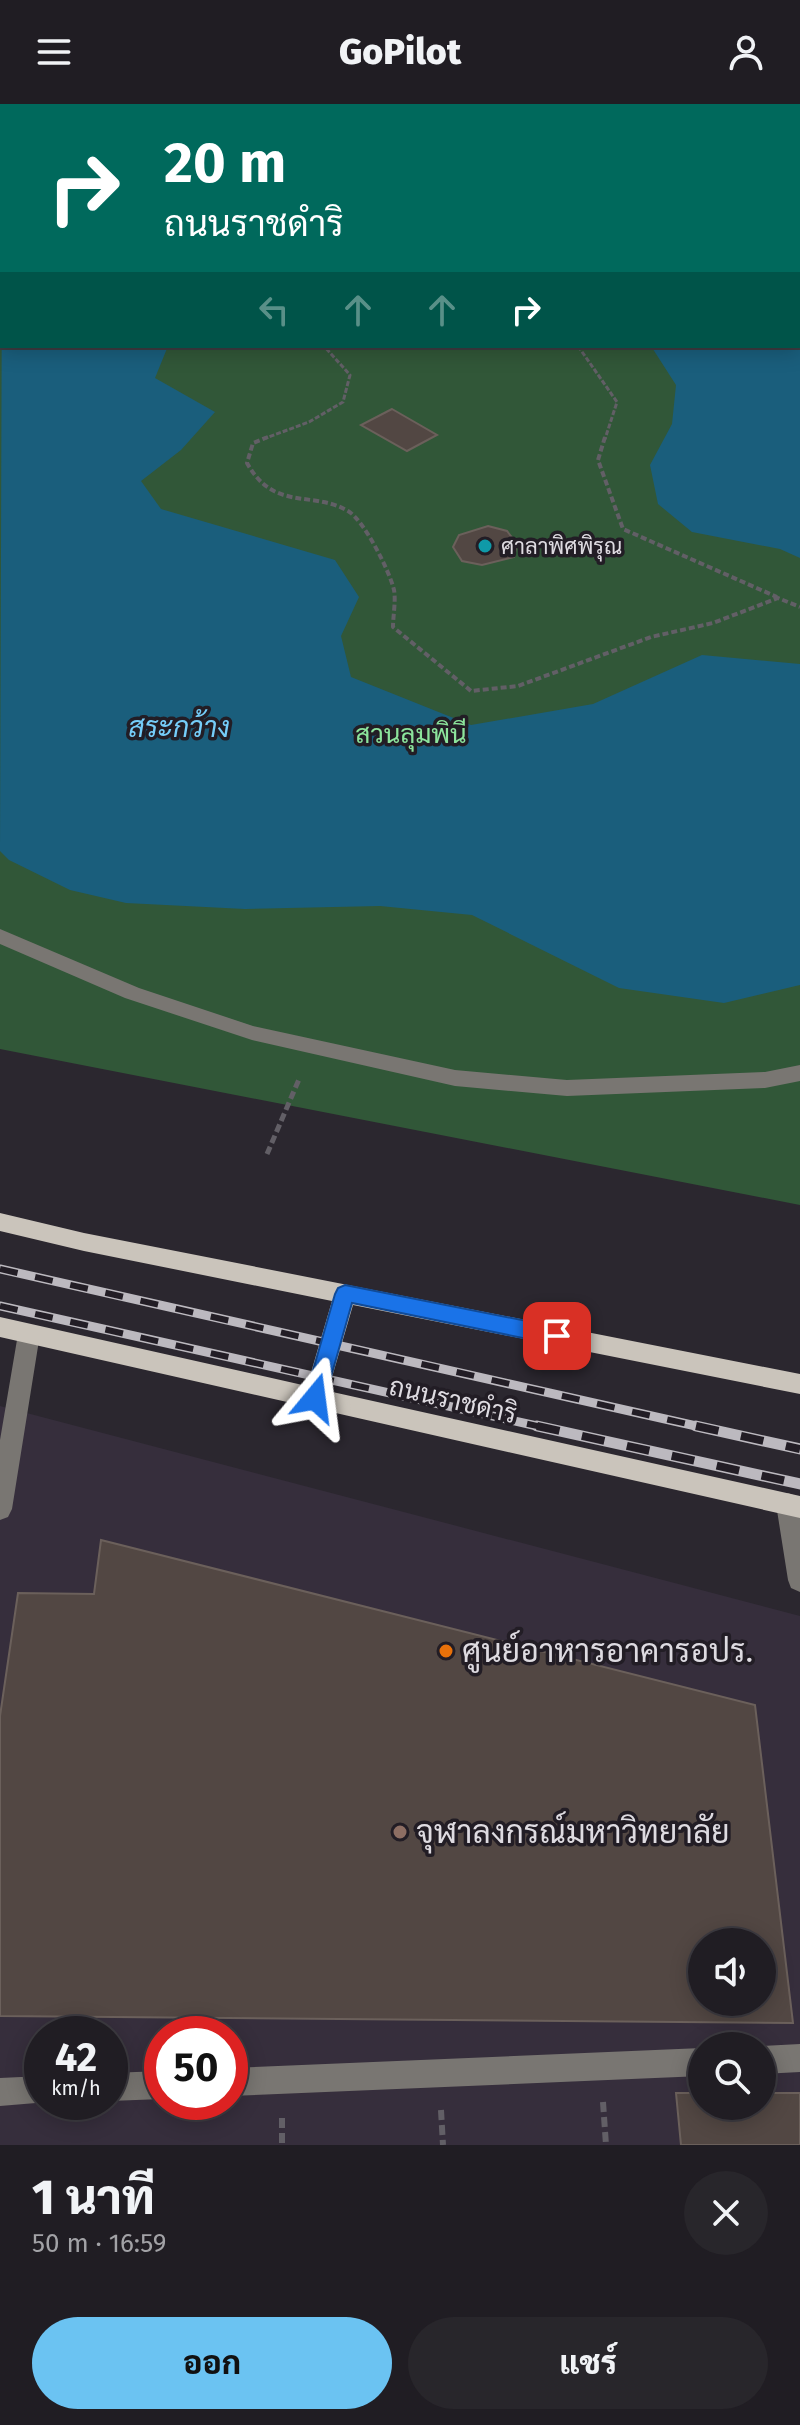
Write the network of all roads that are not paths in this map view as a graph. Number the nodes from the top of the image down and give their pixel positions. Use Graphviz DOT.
graph roads {
  1 [pos="0,936"];
  2 [pos="800,1073"];
  3 [pos="0,1222"];
  4 [pos="345,1294"];
  5 [pos="0,1327"];
  6 [pos="29,1334"];
  7 [pos="800,1384"];
  8 [pos="315,1398"];
  9 [pos="794,1505"];
  10 [pos="0,1509"];
  11 [pos="800,1580"];
  12 [pos="800,2058"];
  13 [pos="776,2059"];
  14 [pos="688,2063"];
  15 [pos="248,2081"];
  16 [pos="24,2091"];
  17 [pos="0,2092"];
  1 -- 2 [label="street"];
  3 -- 4 [label="main road"];
  4 -- 7 [label="main road"];
  4 -- 8 [label="main road"];
  5 -- 6 [label="main road, ถนนราชดำริ"];
  6 -- 8 [label="main road, ถนนราชดำริ"];
  6 -- 10 [label="street"];
  8 -- 9 [label="main road, ถนนราชดำริ"];
  9 -- 11 [label="street"];
  12 -- 13 [label="street"];
  14 -- 15 [label="street"];
  16 -- 17 [label="street"];
}
